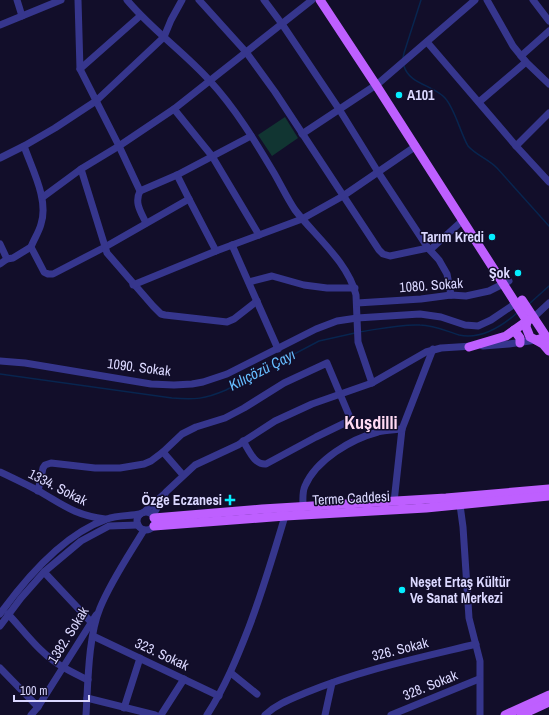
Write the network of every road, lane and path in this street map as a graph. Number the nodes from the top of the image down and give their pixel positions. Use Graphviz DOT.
graph roads {
  1 [pos="17,0"];
  2 [pos="61,0"];
  3 [pos="78,0"];
  4 [pos="128,0"];
  5 [pos="182,0"];
  6 [pos="199,0"];
  7 [pos="264,0"];
  8 [pos="312,0"];
  9 [pos="320,0"];
  10 [pos="325,0"];
  11 [pos="474,0"];
  12 [pos="487,0"];
  13 [pos="533,0"];
  14 [pos="22,16"];
  15 [pos="140,16"];
  16 [pos="549,21"];
  17 [pos="282,24"];
  18 [pos="0,25"];
  19 [pos="549,31"];
  20 [pos="164,37"];
  21 [pos="427,42"];
  22 [pos="246,52"];
  23 [pos="523,59"];
  24 [pos="80,68"];
  25 [pos="210,81"];
  26 [pos="378,83"];
  27 [pos="549,84"];
  28 [pos="96,101"];
  29 [pos="479,102"];
  30 [pos="174,109"];
  31 [pos="339,109"];
  32 [pos="549,113"];
  33 [pos="302,134"];
  34 [pos="251,136"];
  35 [pos="24,146"];
  36 [pos="119,146"];
  37 [pos="416,146"];
  38 [pos="516,146"];
  39 [pos="212,156"];
  40 [pos="0,158"];
  41 [pos="81,170"];
  42 [pos="378,172"];
  43 [pos="177,175"];
  44 [pos="549,182"];
  45 [pos="140,191"];
  46 [pos="343,196"];
  47 [pos="43,197"];
  48 [pos="188,199"];
  49 [pos="302,219"];
  50 [pos="463,220"];
  51 [pos="146,223"];
  52 [pos="259,235"];
  53 [pos="0,244"];
  54 [pos="232,245"];
  55 [pos="31,247"];
  56 [pos="105,247"];
  57 [pos="429,249"];
  58 [pos="216,251"];
  59 [pos="7,259"];
  60 [pos="0,264"];
  61 [pos="249,282"];
  62 [pos="507,283"];
  63 [pos="134,285"];
  64 [pos="355,288"];
  65 [pos="451,295"];
  66 [pos="257,300"];
  67 [pos="519,301"];
  68 [pos="357,303"];
  69 [pos="549,303"];
  70 [pos="529,317"];
  71 [pos="357,318"];
  72 [pos="514,330"];
  73 [pos="548,339"];
  74 [pos="507,340"];
  75 [pos="536,340"];
  76 [pos="520,343"];
  77 [pos="469,346"];
  78 [pos="278,349"];
  79 [pos="433,349"];
  80 [pos="549,351"];
  81 [pos="0,361"];
  82 [pos="372,383"];
  83 [pos="341,394"];
  84 [pos="402,429"];
  85 [pos="243,441"];
  86 [pos="163,452"];
  87 [pos="0,472"];
  88 [pos="183,475"];
  89 [pos="549,489"];
  90 [pos="38,491"];
  91 [pos="166,492"];
  92 [pos="549,496"];
  93 [pos="394,502"];
  94 [pos="460,505"];
  95 [pos="303,507"];
  96 [pos="142,513"];
  97 [pos="285,516"];
  98 [pos="106,519"];
  99 [pos="154,520"];
  100 [pos="138,525"];
  101 [pos="144,530"];
  102 [pos="44,572"];
  103 [pos="100,608"];
  104 [pos="0,614"];
  105 [pos="8,614"];
  106 [pos="91,622"];
  107 [pos="0,626"];
  108 [pos="93,636"];
  109 [pos="476,644"];
  110 [pos="140,658"];
  111 [pos="62,667"];
  112 [pos="0,668"];
  113 [pos="231,673"];
  114 [pos="184,679"];
  115 [pos="479,679"];
  116 [pos="88,680"];
  117 [pos="332,683"];
  118 [pos="257,694"];
  119 [pos="549,695"];
  120 [pos="219,696"];
  121 [pos="87,698"];
  122 [pos="549,702"];
  123 [pos="38,707"];
  124 [pos="124,708"];
  125 [pos="31,715"];
  126 [pos="86,715"];
  127 [pos="155,715"];
  128 [pos="161,715"];
  129 [pos="207,715"];
  130 [pos="265,715"];
  131 [pos="325,715"];
  132 [pos="391,715"];
  133 [pos="480,715"];
  134 [pos="505,715"];
  135 [pos="521,715"];
  1 -- 14 [label="street"];
  2 -- 14 [label="street"];
  3 -- 24 [label="street"];
  4 -- 15 [label="street"];
  5 -- 20 [label="street"];
  6 -- 22 [label="street"];
  7 -- 17 [label="street"];
  8 -- 17 [label="street"];
  9 -- 26 [label="main road"];
  10 -- 26 [label="main road"];
  11 -- 21 [label="street"];
  12 -- 23 [label="street"];
  13 -- 16 [label="street"];
  14 -- 18 [label="street"];
  15 -- 20 [label="street"];
  15 -- 24 [label="street"];
  17 -- 22 [label="street"];
  17 -- 31 [label="street"];
  19 -- 23 [label="street"];
  20 -- 25 [label="street"];
  20 -- 28 [label="street"];
  21 -- 26 [label="street"];
  21 -- 29 [label="street"];
  22 -- 25 [label="street"];
  22 -- 33 [label="street"];
  23 -- 27 [label="street"];
  23 -- 29 [label="street"];
  24 -- 28 [label="street"];
  25 -- 30 [label="street"];
  25 -- 34 [label="street"];
  26 -- 31 [label="street"];
  26 -- 37 [label="main road"];
  26 -- 62 [label="main road"];
  28 -- 35 [label="street"];
  28 -- 36 [label="street"];
  29 -- 38 [label="street"];
  30 -- 36 [label="street"];
  30 -- 39 [label="street"];
  31 -- 33 [label="street"];
  31 -- 42 [label="street"];
  32 -- 38 [label="street"];
  33 -- 46 [label="street"];
  34 -- 39 [label="street"];
  34 -- 49 [label="street"];
  35 -- 40 [label="street"];
  35 -- 47 [label="street"];
  36 -- 41 [label="street"];
  36 -- 45 [label="street"];
  37 -- 42 [label="street"];
  37 -- 50 [label="main road"];
  38 -- 44 [label="street"];
  39 -- 43 [label="street"];
  39 -- 52 [label="street"];
  41 -- 47 [label="street"];
  41 -- 56 [label="street"];
  42 -- 46 [label="street"];
  42 -- 57 [label="street"];
  43 -- 45 [label="street"];
  43 -- 48 [label="street"];
  45 -- 51 [label="street"];
  46 -- 49 [label="street"];
  46 -- 57 [label="street"];
  47 -- 55 [label="street"];
  48 -- 51 [label="street"];
  48 -- 58 [label="street"];
  49 -- 52 [label="street"];
  49 -- 64 [label="street"];
  50 -- 57 [label="street"];
  50 -- 62 [label="main road"];
  51 -- 56 [label="street"];
  52 -- 54 [label="street"];
  53 -- 59 [label="street"];
  54 -- 58 [label="street"];
  54 -- 61 [label="street"];
  55 -- 56 [label="street"];
  55 -- 59 [label="street"];
  56 -- 63 [label="street"];
  57 -- 65 [label="street"];
  58 -- 63 [label="street"];
  59 -- 60 [label="street"];
  61 -- 64 [label="street"];
  61 -- 66 [label="street"];
  62 -- 65 [label="street, 1080. Sokak"];
  62 -- 67 [label="main road"];
  63 -- 66 [label="street"];
  64 -- 68 [label="street"];
  65 -- 68 [label="street, 1080. Sokak"];
  66 -- 78 [label="street"];
  67 -- 70 [label="main road"];
  67 -- 71 [label="street, 1090. Sokak"];
  68 -- 71 [label="street"];
  69 -- 70 [label="street"];
  70 -- 72 [label="main road"];
  70 -- 73 [label="main road"];
  70 -- 75 [label="main road"];
  71 -- 78 [label="street, 1090. Sokak"];
  71 -- 82 [label="street"];
  72 -- 74 [label="main road"];
  72 -- 76 [label="main road"];
  73 -- 75 [label="main road"];
  74 -- 76 [label="street"];
  74 -- 77 [label="main road"];
  75 -- 76 [label="street"];
  75 -- 80 [label="main road"];
  77 -- 79 [label="street"];
  78 -- 81 [label="street, 1090. Sokak"];
  79 -- 82 [label="street"];
  79 -- 84 [label="street"];
  82 -- 83 [label="street"];
  83 -- 85 [label="street"];
  83 -- 85 [label="street"];
  83 -- 86 [label="street"];
  84 -- 93 [label="street"];
  84 -- 95 [label="street"];
  85 -- 88 [label="street"];
  86 -- 88 [label="street"];
  86 -- 90 [label="street"];
  87 -- 90 [label="street, 1334. Sokak"];
  88 -- 91 [label="street"];
  89 -- 93 [label="main road, Terme Caddesi"];
  90 -- 98 [label="street, 1334. Sokak"];
  91 -- 96 [label="street"];
  91 -- 99 [label="street"];
  92 -- 94 [label="main road, Terme Caddesi"];
  93 -- 95 [label="main road, Terme Caddesi"];
  94 -- 97 [label="main road, Terme Caddesi"];
  94 -- 109 [label="street"];
  95 -- 99 [label="main road, Terme Caddesi"];
  96 -- 98 [label="street"];
  96 -- 99 [label="street"];
  96 -- 100 [label="street"];
  97 -- 99 [label="main road, Terme Caddesi"];
  97 -- 113 [label="street"];
  98 -- 104 [label="street"];
  99 -- 101 [label="street"];
  100 -- 101 [label="street"];
  100 -- 102 [label="street"];
  101 -- 103 [label="street"];
  102 -- 105 [label="street"];
  102 -- 106 [label="street"];
  103 -- 106 [label="street, 1382. Sokak"];
  103 -- 108 [label="street"];
  105 -- 107 [label="street"];
  105 -- 111 [label="street"];
  106 -- 111 [label="street, 1382. Sokak"];
  108 -- 110 [label="street, 323. Sokak"];
  108 -- 116 [label="street"];
  109 -- 115 [label="street"];
  109 -- 117 [label="street, 326. Sokak"];
  110 -- 114 [label="street, 323. Sokak"];
  110 -- 124 [label="street"];
  111 -- 116 [label="street"];
  111 -- 123 [label="street, 1382. Sokak"];
  112 -- 123 [label="street"];
  113 -- 118 [label="street"];
  113 -- 120 [label="street"];
  114 -- 120 [label="street, 323. Sokak"];
  114 -- 128 [label="street"];
  115 -- 132 [label="street, 328. Sokak"];
  115 -- 133 [label="street"];
  116 -- 121 [label="street"];
  117 -- 130 [label="street, 326. Sokak"];
  117 -- 131 [label="street"];
  119 -- 134 [label="main road"];
  120 -- 129 [label="street"];
  121 -- 124 [label="street"];
  121 -- 126 [label="street"];
  122 -- 135 [label="main road"];
  123 -- 125 [label="street, 1382. Sokak"];
  124 -- 127 [label="street"];
}
